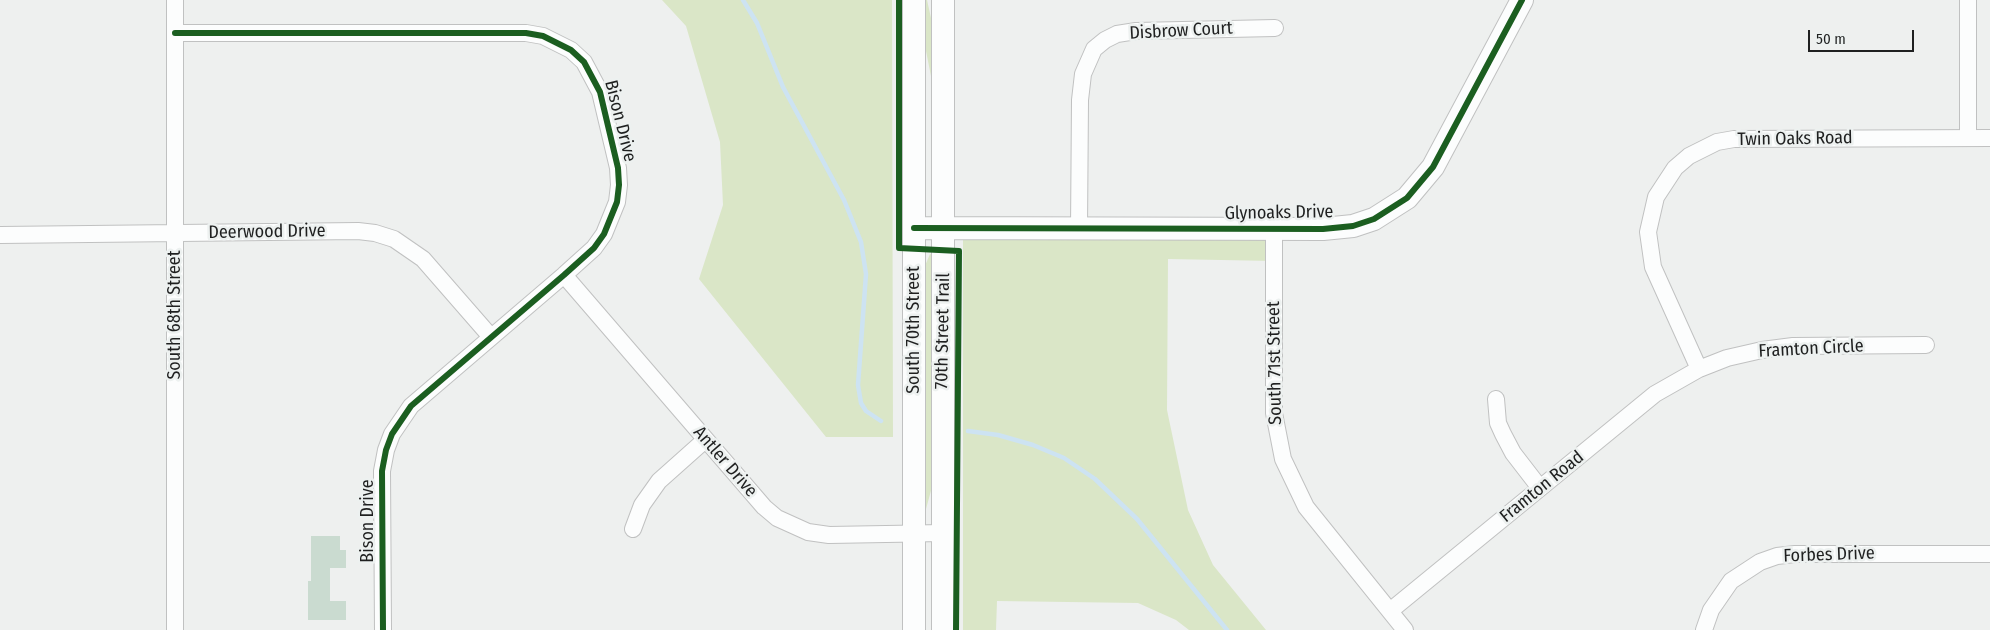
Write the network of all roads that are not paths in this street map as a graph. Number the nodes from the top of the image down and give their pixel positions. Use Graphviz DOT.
graph roads {
  1 [pos="175,0"];
  2 [pos="914,0"];
  3 [pos="943,0"];
  4 [pos="1522,0"];
  5 [pos="1968,0"];
  6 [pos="1275,28"];
  7 [pos="175,33"];
  8 [pos="1968,138"];
  9 [pos="1990,138"];
  10 [pos="914,228"];
  11 [pos="943,228"];
  12 [pos="1079,229"];
  13 [pos="1274,230"];
  14 [pos="175,233"];
  15 [pos="0,235"];
  16 [pos="564,275"];
  17 [pos="490,337"];
  18 [pos="1926,345"];
  19 [pos="1699,369"];
  20 [pos="1496,399"];
  21 [pos="705,440"];
  22 [pos="1540,488"];
  23 [pos="633,529"];
  24 [pos="914,533"];
  25 [pos="943,533"];
  26 [pos="1990,554"];
  27 [pos="1390,611"];
  28 [pos="175,630"];
  29 [pos="383,630"];
  30 [pos="914,630"];
  31 [pos="943,630"];
  32 [pos="1405,630"];
  33 [pos="1704,630"];
  1 -- 7 [label="street, South 68th Street"];
  2 -- 10 [label="main road, South 70th Street"];
  3 -- 11 [label="main road, South 70th Street"];
  4 -- 13 [label="main road, Glynoaks Drive"];
  5 -- 8 [label="street"];
  6 -- 12 [label="street, Disbrow Court"];
  7 -- 14 [label="street, South 68th Street"];
  7 -- 16 [label="street, Bison Drive"];
  8 -- 9 [label="street, Twin Oaks Road"];
  8 -- 19 [label="street, Twin Oaks Road"];
  10 -- 11 [label="main road, Glynoaks Drive"];
  10 -- 24 [label="main road, South 70th Street"];
  11 -- 12 [label="main road, Glynoaks Drive"];
  11 -- 25 [label="main road, South 70th Street"];
  12 -- 13 [label="main road, Glynoaks Drive"];
  13 -- 27 [label="street, South 71st Street"];
  14 -- 15 [label="street, Deerwood Drive"];
  14 -- 17 [label="street, Deerwood Drive"];
  14 -- 28 [label="street, South 68th Street"];
  16 -- 17 [label="street, Bison Drive"];
  16 -- 21 [label="street, Antler Drive"];
  17 -- 29 [label="street, Bison Drive"];
  18 -- 19 [label="street, Framton Circle"];
  19 -- 22 [label="street, Framton Road"];
  20 -- 22 [label="street"];
  21 -- 23 [label="street"];
  21 -- 24 [label="street, Antler Drive"];
  22 -- 27 [label="street, Framton Road"];
  24 -- 25 [label="street, Antler Drive"];
  24 -- 30 [label="main road, South 70th Street"];
  25 -- 31 [label="main road, South 70th Street"];
  26 -- 33 [label="street, Forbes Drive"];
  27 -- 32 [label="street, South 71st Street"];
}
